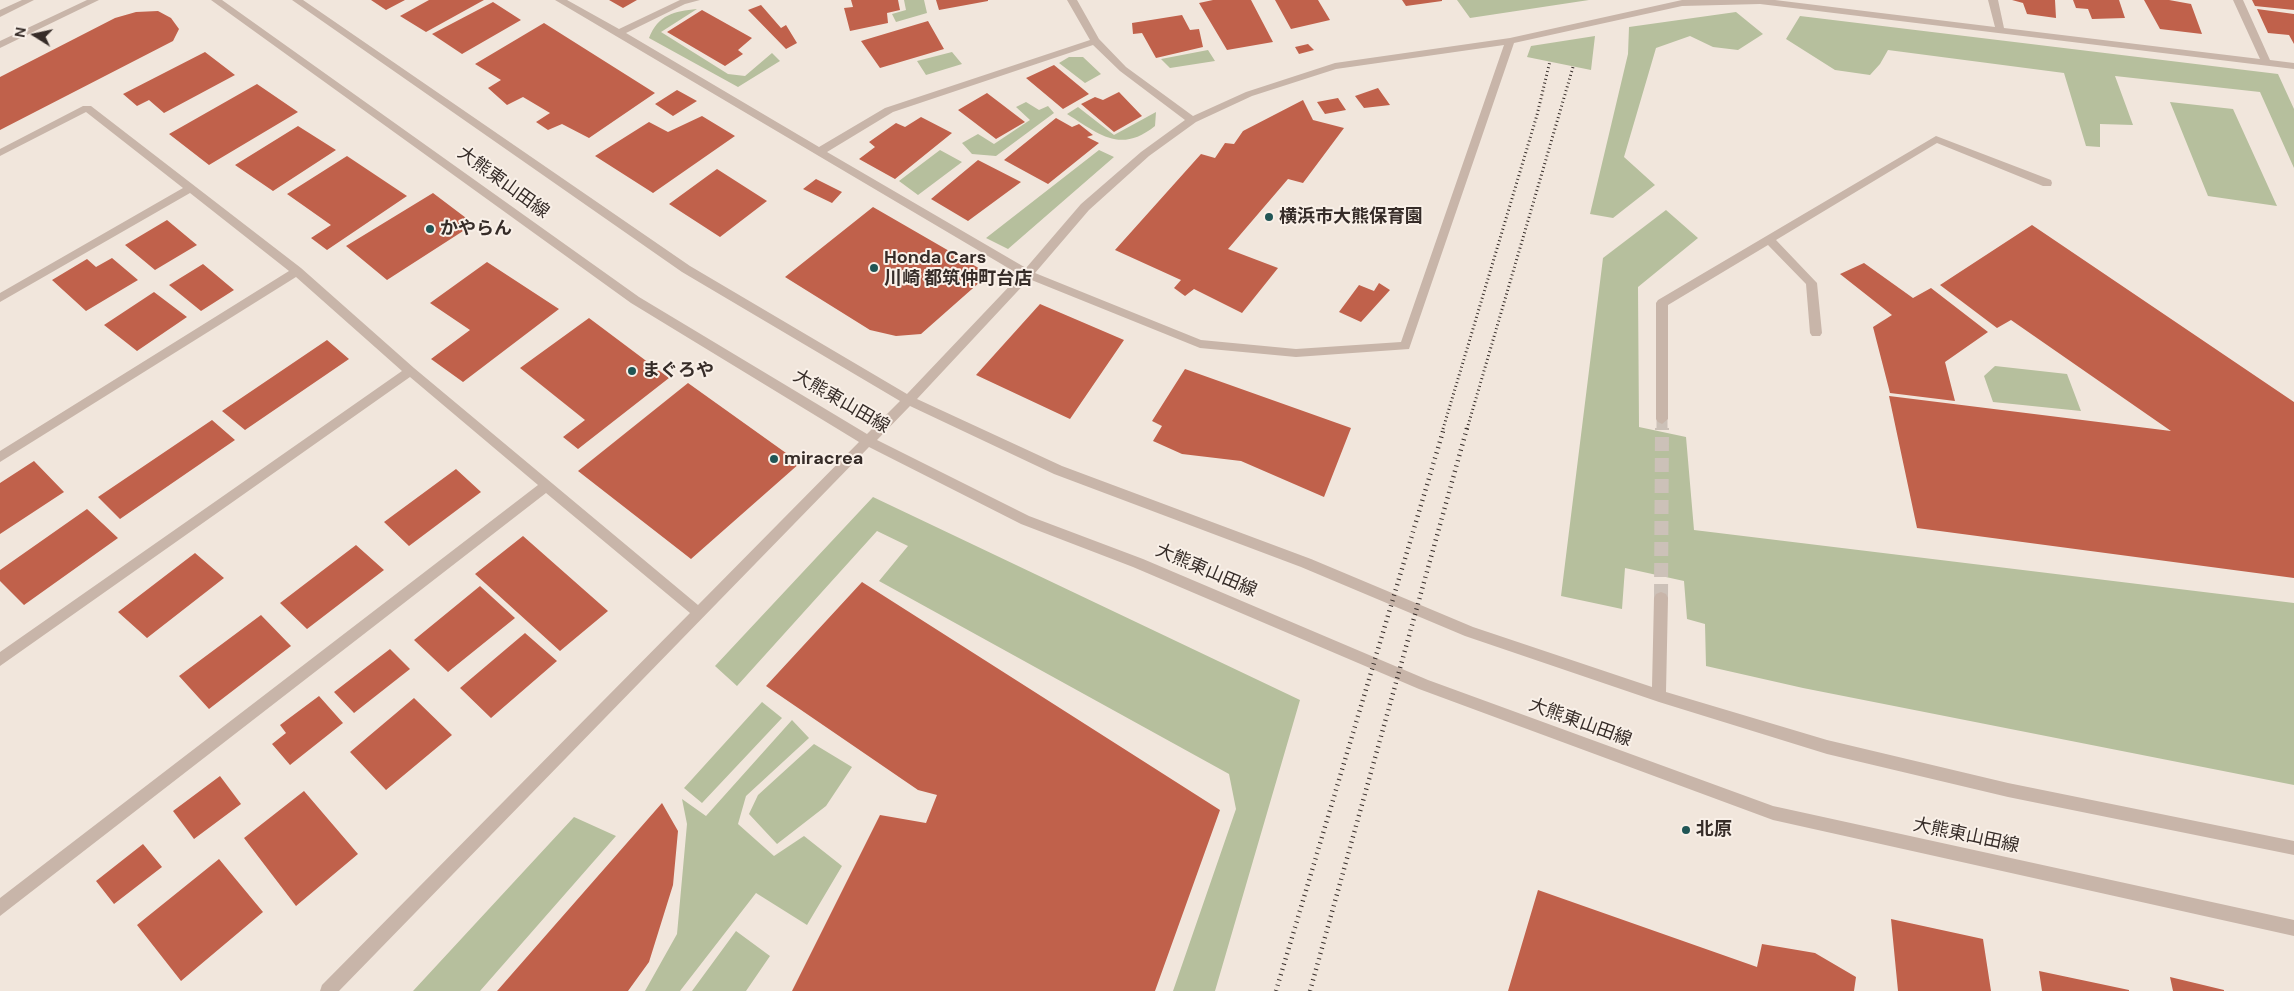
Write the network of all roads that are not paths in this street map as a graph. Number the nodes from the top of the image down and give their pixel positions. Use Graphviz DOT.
graph roads {
  1 [pos="30,0"];
  2 [pos="94,0"];
  3 [pos="216,0"];
  4 [pos="297,0"];
  5 [pos="560,0"];
  6 [pos="695,0"];
  7 [pos="1072,0"];
  8 [pos="1992,0"];
  9 [pos="2238,0"];
  10 [pos="1760,1"];
  11 [pos="0,14"];
  12 [pos="2000,30"];
  13 [pos="620,33"];
  14 [pos="1095,41"];
  15 [pos="1510,41"];
  16 [pos="0,45"];
  17 [pos="2267,63"];
  18 [pos="2294,66"];
  19 [pos="1192,120"];
  20 [pos="819,152"];
  21 [pos="0,153"];
  22 [pos="2048,182"];
  23 [pos="189,189"];
  24 [pos="1769,239"];
  25 [pos="297,271"];
  26 [pos="1026,274"];
  27 [pos="0,298"];
  28 [pos="1816,333"];
  29 [pos="410,371"];
  30 [pos="908,400"];
  31 [pos="1662,419"];
  32 [pos="866,440"];
  33 [pos="0,457"];
  34 [pos="547,484"];
  35 [pos="1661,598"];
  36 [pos="700,614"];
  37 [pos="0,660"];
  38 [pos="1659,696"];
  39 [pos="2294,848"];
  40 [pos="0,908"];
  41 [pos="2294,928"];
  42 [pos="328,991"];
  1 -- 11 [label="street"];
  2 -- 16 [label="street"];
  3 -- 32 [label="street, 大熊東山田線"];
  4 -- 30 [label="street, 大熊東山田線"];
  5 -- 13 [label="street"];
  6 -- 13 [label="street"];
  7 -- 14 [label="street"];
  8 -- 12 [label="street"];
  9 -- 17 [label="street"];
  10 -- 12 [label="street"];
  10 -- 15 [label="street"];
  12 -- 17 [label="street"];
  13 -- 20 [label="street"];
  14 -- 19 [label="street"];
  14 -- 20 [label="street"];
  15 -- 19 [label="street"];
  15 -- 26 [label="street"];
  17 -- 18 [label="street"];
  19 -- 26 [label="street"];
  20 -- 26 [label="street"];
  21 -- 23 [label="street"];
  22 -- 24 [label="street"];
  23 -- 25 [label="street"];
  23 -- 27 [label="street"];
  24 -- 28 [label="street"];
  24 -- 31 [label="street"];
  25 -- 29 [label="street"];
  25 -- 33 [label="street"];
  26 -- 30 [label="street"];
  29 -- 34 [label="street"];
  29 -- 37 [label="street"];
  30 -- 32 [label="street"];
  30 -- 38 [label="street, 大熊東山田線"];
  32 -- 36 [label="street"];
  32 -- 41 [label="street, 大熊東山田線"];
  34 -- 36 [label="street"];
  34 -- 40 [label="street"];
  35 -- 38 [label="street"];
  36 -- 42 [label="street"];
  38 -- 39 [label="street, 大熊東山田線"];
}
